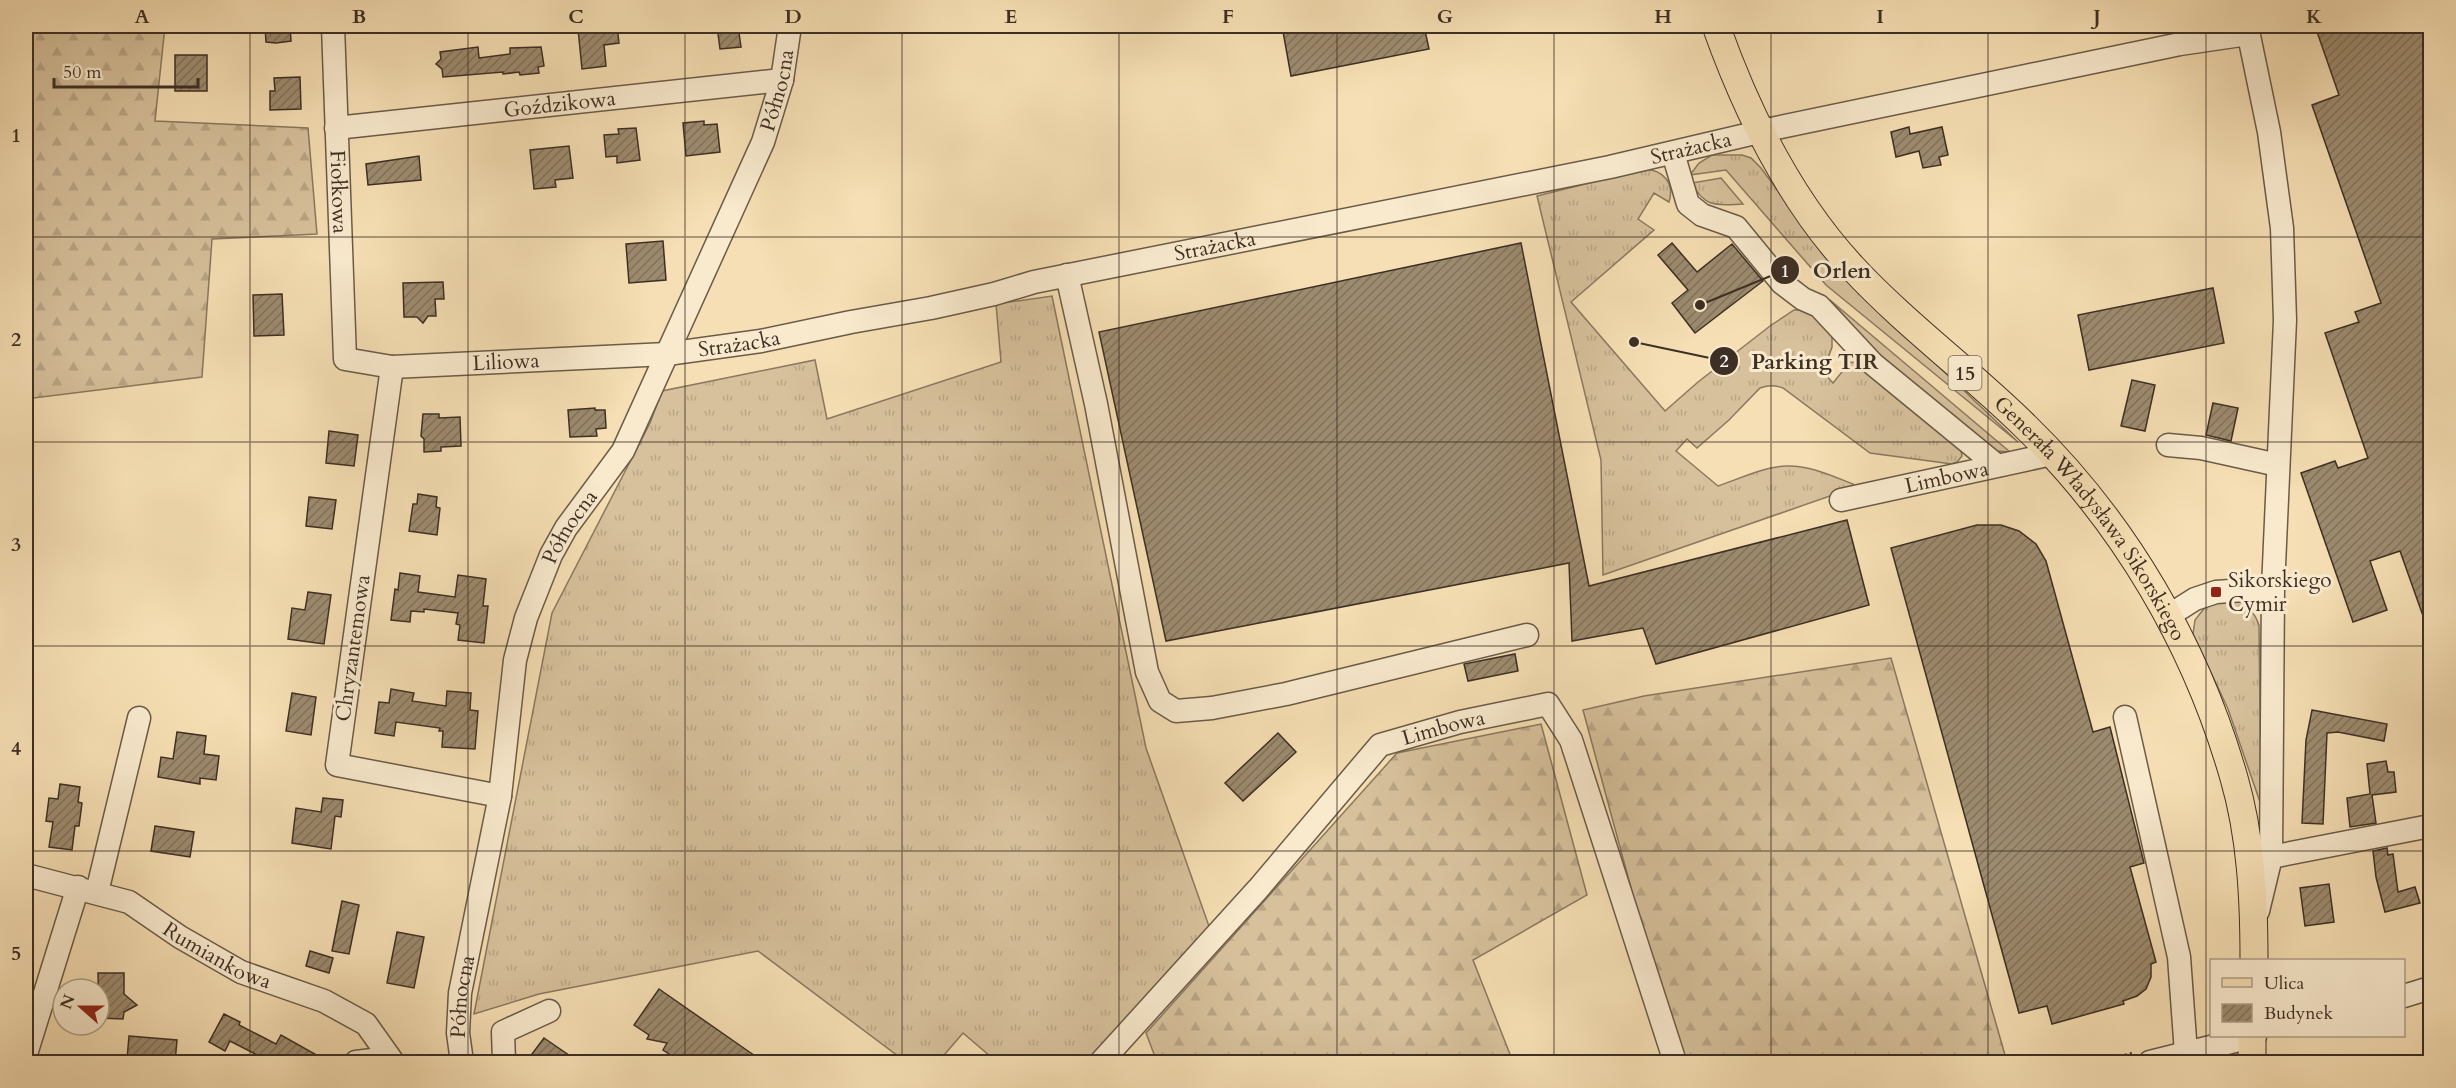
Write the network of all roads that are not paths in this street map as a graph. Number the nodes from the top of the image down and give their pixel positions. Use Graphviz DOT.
graph roads {
  1 [pos="333,26"];
  2 [pos="790,26"];
  3 [pos="1716,26"];
  4 [pos="2247,30"];
  5 [pos="782,80"];
  6 [pos="336,128"];
  7 [pos="1760,132"];
  8 [pos="1673,153"];
  9 [pos="1067,275"];
  10 [pos="667,354"];
  11 [pos="345,359"];
  12 [pos="392,367"];
  13 [pos="2168,445"];
  14 [pos="2052,454"];
  15 [pos="1995,464"];
  16 [pos="2278,465"];
  17 [pos="1841,500"];
  18 [pos="2272,588"];
  19 [pos="2168,616"];
  20 [pos="1527,635"];
  21 [pos="2126,717"];
  22 [pos="139,718"];
  23 [pos="500,796"];
  24 [pos="2430,826"];
  25 [pos="2271,857"];
  26 [pos="26,875"];
  27 [pos="87,890"];
  28 [pos="2254,927"];
  29 [pos="2253,959"];
  30 [pos="2430,988"];
  31 [pos="2405,995"];
  32 [pos="549,1011"];
  33 [pos="2249,1037"];
  34 [pos="2253,1037"];
  35 [pos="2186,1053"];
  36 [pos="26,1054"];
  37 [pos="391,1060"];
  38 [pos="356,1062"];
  39 [pos="462,1062"];
  40 [pos="504,1062"];
  41 [pos="1101,1062"];
  42 [pos="1675,1062"];
  43 [pos="2150,1062"];
  44 [pos="2252,1062"];
  1 -- 6 [label="street, Fiołkowa"];
  2 -- 5 [label="street, Północna"];
  3 -- 7 [label="main road, Generała Władysława Sikorskiego / 15"];
  4 -- 7 [label="street, Strażacka"];
  4 -- 16 [label="street"];
  5 -- 6 [label="street, Goździkowa"];
  5 -- 10 [label="street, Północna"];
  6 -- 11 [label="street, Fiołkowa"];
  7 -- 8 [label="street, Strażacka"];
  7 -- 14 [label="main road, Generała Władysława Sikorskiego / 15"];
  8 -- 9 [label="street, Strażacka"];
  8 -- 15 [label="street"];
  9 -- 10 [label="street, Strażacka"];
  9 -- 20 [label="street"];
  10 -- 12 [label="street, Liliowa"];
  10 -- 23 [label="street, Północna"];
  11 -- 12 [label="street, Liliowa"];
  12 -- 23 [label="street, Chryzantemowa"];
  13 -- 16 [label="street"];
  14 -- 15 [label="street, Limbowa"];
  14 -- 19 [label="main road, Generała Władysława Sikorskiego / 15"];
  15 -- 17 [label="street, Limbowa"];
  16 -- 18 [label="street"];
  18 -- 19 [label="street"];
  18 -- 25 [label="street"];
  19 -- 28 [label="main road, Generała Władysława Sikorskiego / 15"];
  21 -- 35 [label="street"];
  22 -- 27 [label="street"];
  23 -- 39 [label="street, Północna"];
  24 -- 25 [label="street"];
  25 -- 28 [label="street"];
  26 -- 27 [label="street, Rumiankowa"];
  27 -- 36 [label="street"];
  27 -- 37 [label="street, Rumiankowa"];
  28 -- 29 [label="main road, Generała Władysława Sikorskiego / 15"];
  30 -- 31 [label="street"];
  32 -- 40 [label="street"];
  33 -- 35 [label="street"];
  34 -- 44 [label="main road"];
  35 -- 43 [label="street"];
  37 -- 38 [label="street"];
  41 -- 42 [label="street, Limbowa"];
}
